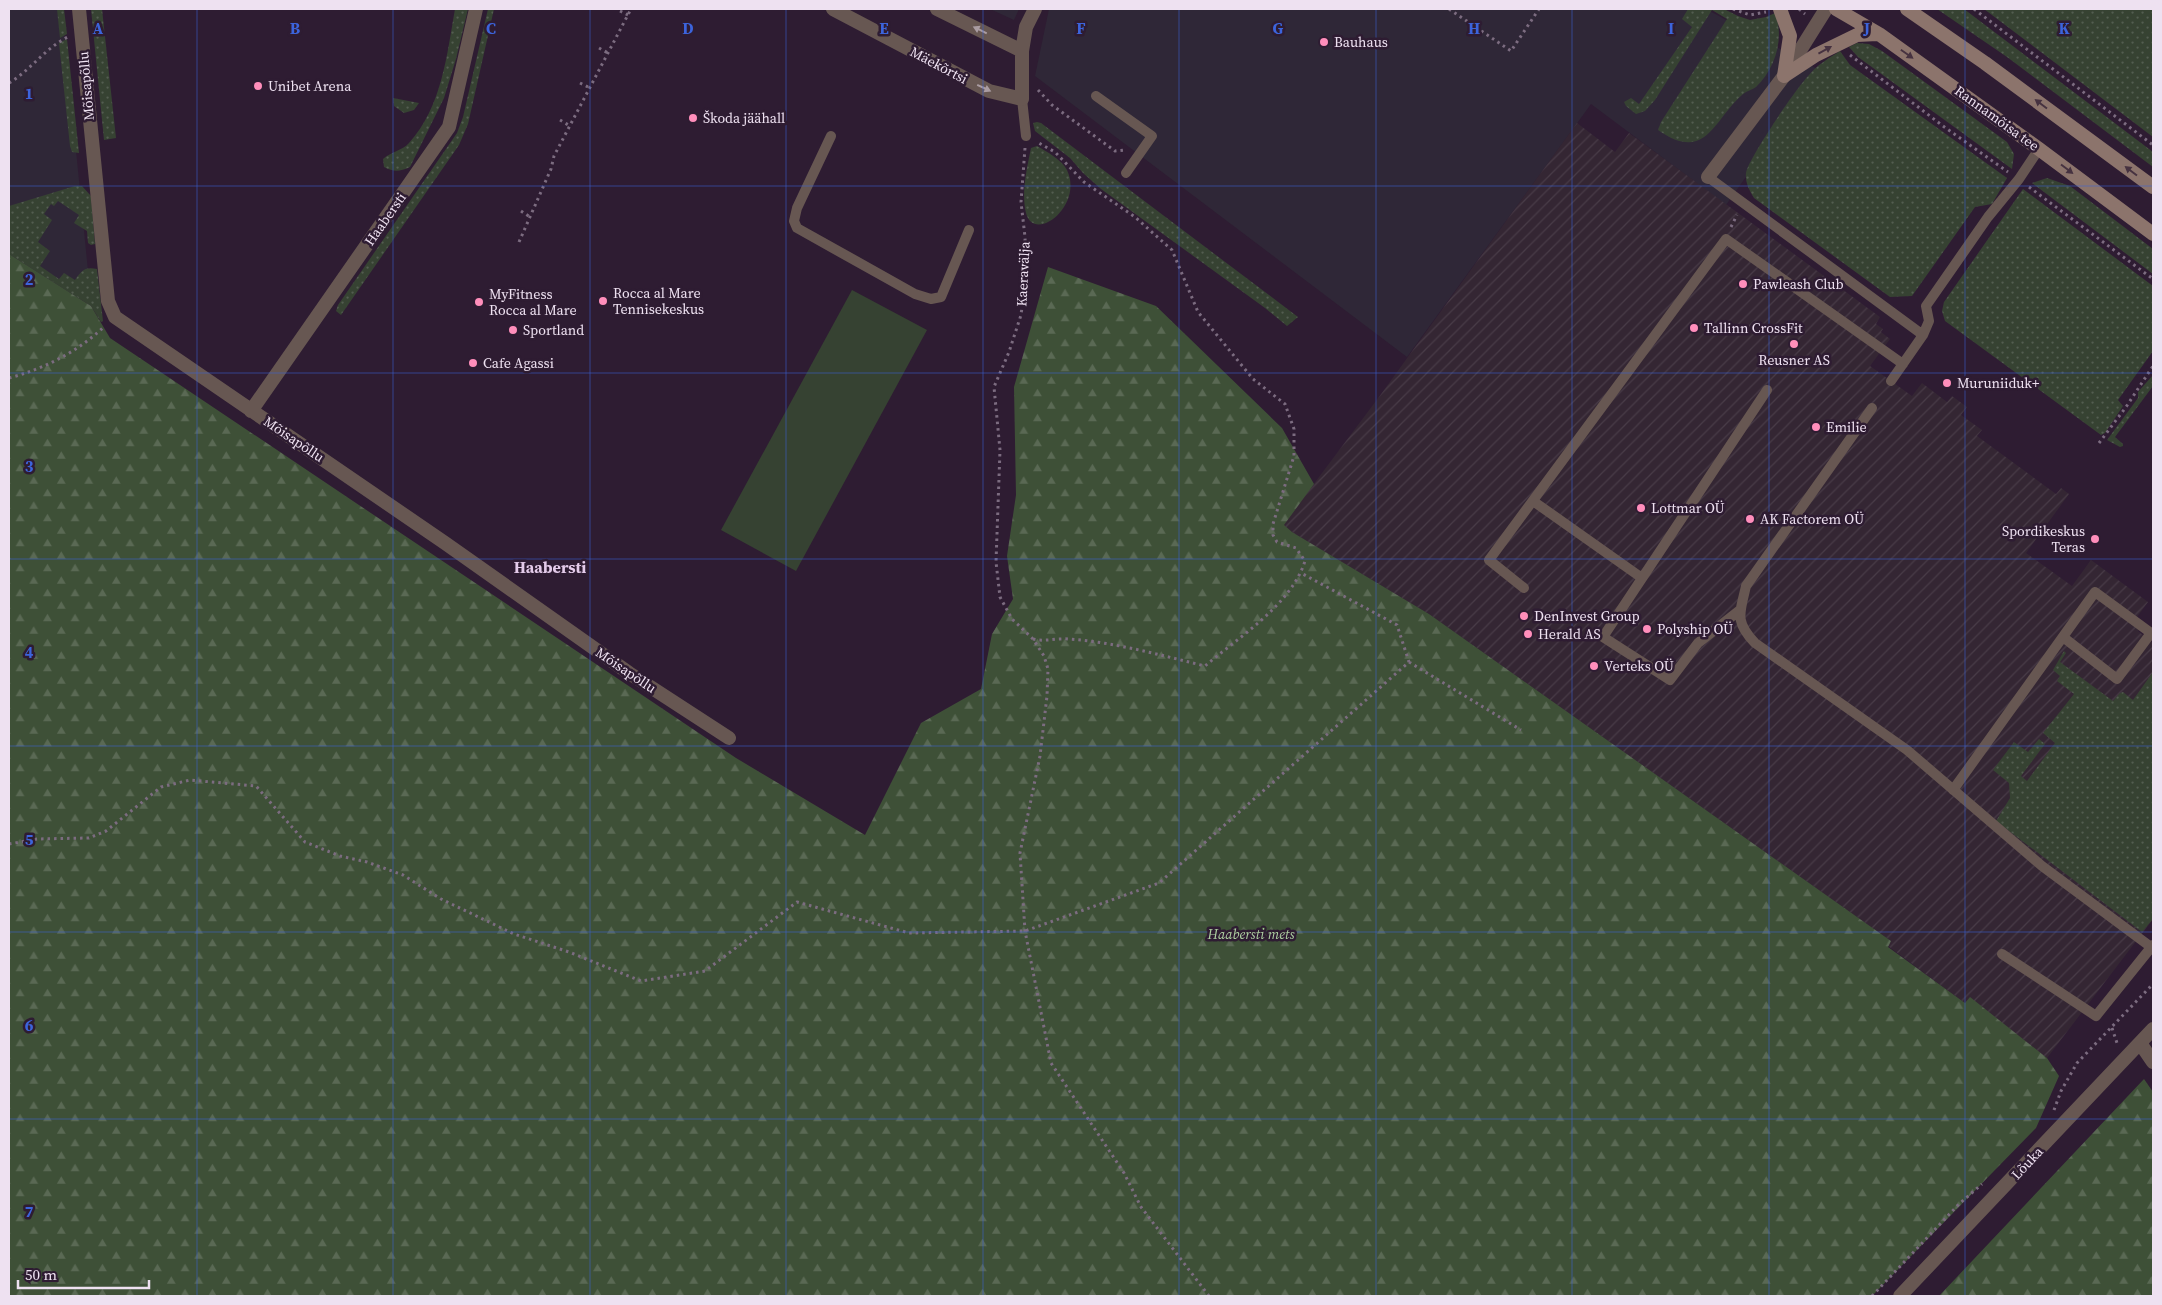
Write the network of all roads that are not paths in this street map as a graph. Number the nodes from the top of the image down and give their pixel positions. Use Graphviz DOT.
graph roads {
  1 [pos="79,9"];
  2 [pos="476,9"];
  3 [pos="833,9"];
  4 [pos="937,9"];
  5 [pos="1035,9"];
  6 [pos="1776,9"];
  7 [pos="1826,9"];
  8 [pos="1836,9"];
  9 [pos="1907,9"];
  10 [pos="1878,34"];
  11 [pos="1022,51"];
  12 [pos="1784,76"];
  13 [pos="1096,96"];
  14 [pos="1022,99"];
  15 [pos="831,136"];
  16 [pos="1026,136"];
  17 [pos="2039,148"];
  18 [pos="1126,174"];
  19 [pos="1708,177"];
  20 [pos="2153,187"];
  21 [pos="969,230"];
  22 [pos="2153,234"];
  23 [pos="1923,335"];
  24 [pos="1903,364"];
  25 [pos="1891,381"];
  26 [pos="1767,390"];
  27 [pos="1872,408"];
  28 [pos="251,411"];
  29 [pos="1533,501"];
  30 [pos="1642,578"];
  31 [pos="1524,588"];
  32 [pos="1740,610"];
  33 [pos="2063,638"];
  34 [pos="728,738"];
  35 [pos="1953,790"];
  36 [pos="2152,946"];
  37 [pos="2002,954"];
  38 [pos="2153,1029"];
  39 [pos="2140,1043"];
  40 [pos="2153,1062"];
  41 [pos="1900,1296"];
  1 -- 28 [label="street, Mõisapõllu"];
  2 -- 28 [label="street, Haabersti"];
  3 -- 14 [label="street, Mäekõrtsi, one-way"];
  11 -- 4 [label="street, one-way"];
  5 -- 11 [label="street"];
  6 -- 12 [label="main road"];
  7 -- 12 [label="street"];
  8 -- 10 [label="main road, Rannamõisa tee"];
  20 -- 9 [label="main road, one-way"];
  12 -- 10 [label="main road, one-way"];
  10 -- 17 [label="main road, Rannamõisa tee, one-way"];
  11 -- 14 [label="street"];
  12 -- 19 [label="street"];
  13 -- 18 [label="lane"];
  14 -- 16 [label="lane"];
  15 -- 21 [label="lane"];
  17 -- 22 [label="main road, Rannamõisa tee, one-way"];
  17 -- 23 [label="lane"];
  19 -- 23 [label="lane"];
  23 -- 24 [label="lane"];
  24 -- 25 [label="lane"];
  24 -- 29 [label="lane"];
  26 -- 30 [label="lane"];
  27 -- 32 [label="lane"];
  28 -- 34 [label="street, Mõisapõllu"];
  29 -- 30 [label="lane"];
  29 -- 31 [label="lane"];
  30 -- 32 [label="lane"];
  32 -- 35 [label="lane"];
  33 -- 33 [label="lane"];
  33 -- 35 [label="lane"];
  35 -- 36 [label="lane"];
  36 -- 37 [label="lane"];
  38 -- 39 [label="street, Lõuka"];
  39 -- 40 [label="street"];
  39 -- 41 [label="street, Lõuka"];
}
